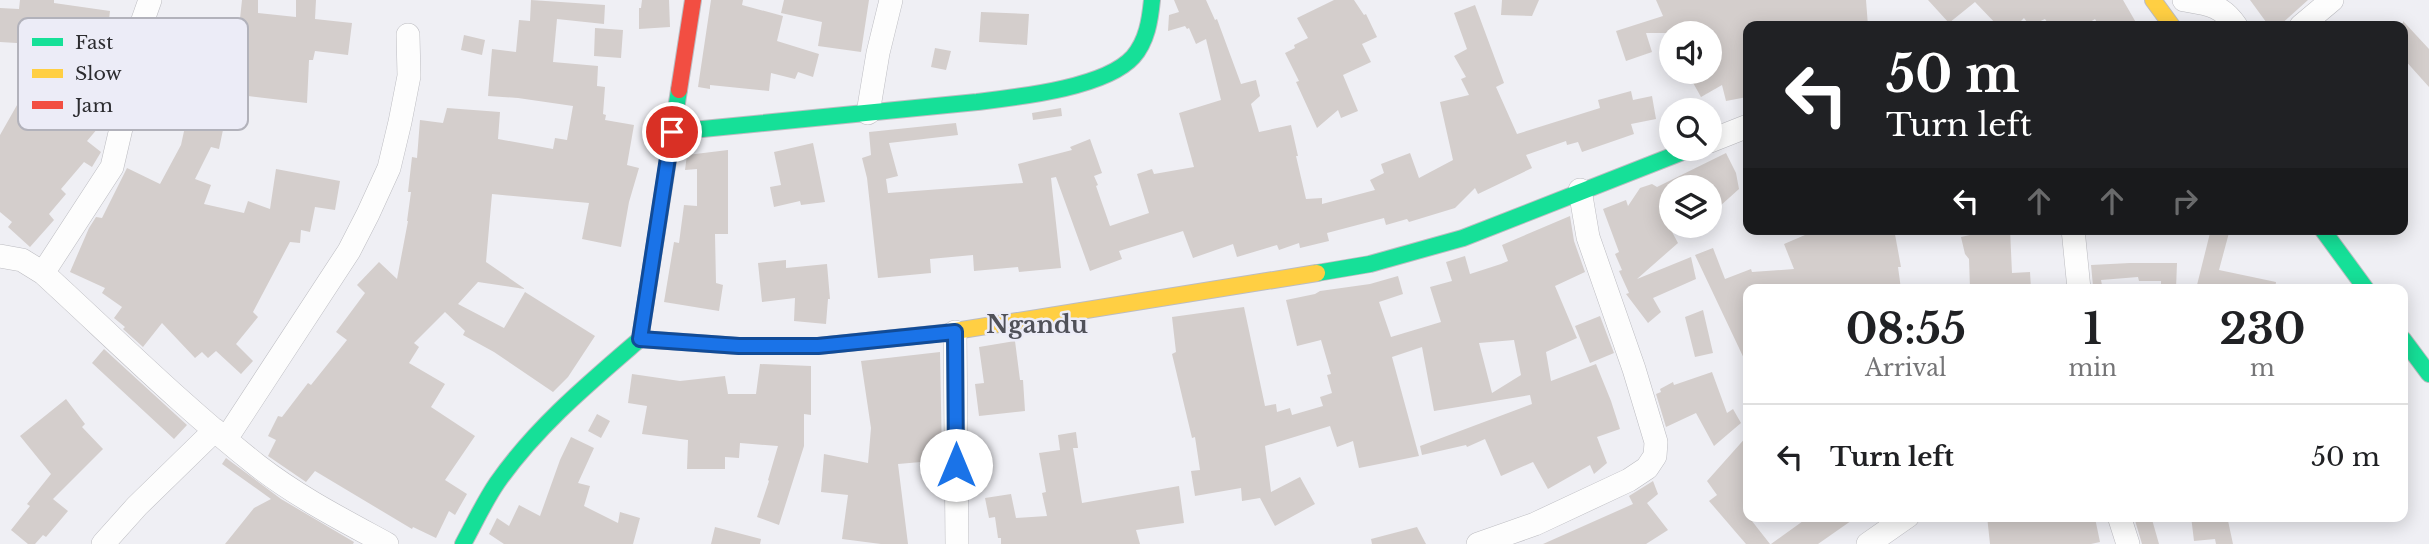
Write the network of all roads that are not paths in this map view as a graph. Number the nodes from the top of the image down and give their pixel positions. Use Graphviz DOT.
graph roads {
  1 [pos="150,0"];
  2 [pos="693,0"];
  3 [pos="891,0"];
  4 [pos="1152,0"];
  5 [pos="2153,0"];
  6 [pos="2185,0"];
  7 [pos="2332,0"];
  8 [pos="144,18"];
  9 [pos="2168,21"];
  10 [pos="2232,21"];
  11 [pos="2307,21"];
  12 [pos="408,35"];
  13 [pos="868,113"];
  14 [pos="1743,128"];
  15 [pos="121,130"];
  16 [pos="672,132"];
  17 [pos="1722,136"];
  18 [pos="1659,161"];
  19 [pos="1580,190"];
  20 [pos="2074,235"];
  21 [pos="2326,235"];
  22 [pos="0,256"];
  23 [pos="43,273"];
  24 [pos="2078,284"];
  25 [pos="2362,284"];
  26 [pos="955,332"];
  27 [pos="640,339"];
  28 [pos="2408,346"];
  29 [pos="2429,374"];
  30 [pos="220,434"];
  31 [pos="1899,522"];
  32 [pos="2121,522"];
  33 [pos="103,544"];
  34 [pos="387,544"];
  35 [pos="463,544"];
  36 [pos="957,544"];
  37 [pos="1478,544"];
  38 [pos="1868,544"];
  39 [pos="2127,544"];
  1 -- 8 [label="street"];
  2 -- 16 [label="main road"];
  3 -- 13 [label="street"];
  4 -- 13 [label="main road"];
  5 -- 9 [label="main road"];
  6 -- 10 [label="street"];
  7 -- 11 [label="street"];
  12 -- 30 [label="street"];
  13 -- 16 [label="main road"];
  14 -- 17 [label="street"];
  15 -- 23 [label="street"];
  16 -- 27 [label="main road"];
  18 -- 19 [label="main road"];
  19 -- 26 [label="main road"];
  19 -- 37 [label="street"];
  20 -- 24 [label="street"];
  21 -- 25 [label="main road"];
  22 -- 23 [label="street"];
  23 -- 30 [label="street"];
  26 -- 27 [label="main road"];
  26 -- 36 [label="street"];
  27 -- 35 [label="main road"];
  28 -- 29 [label="main road"];
  30 -- 33 [label="street"];
  30 -- 34 [label="street"];
  31 -- 38 [label="street"];
  32 -- 39 [label="street"];
}
